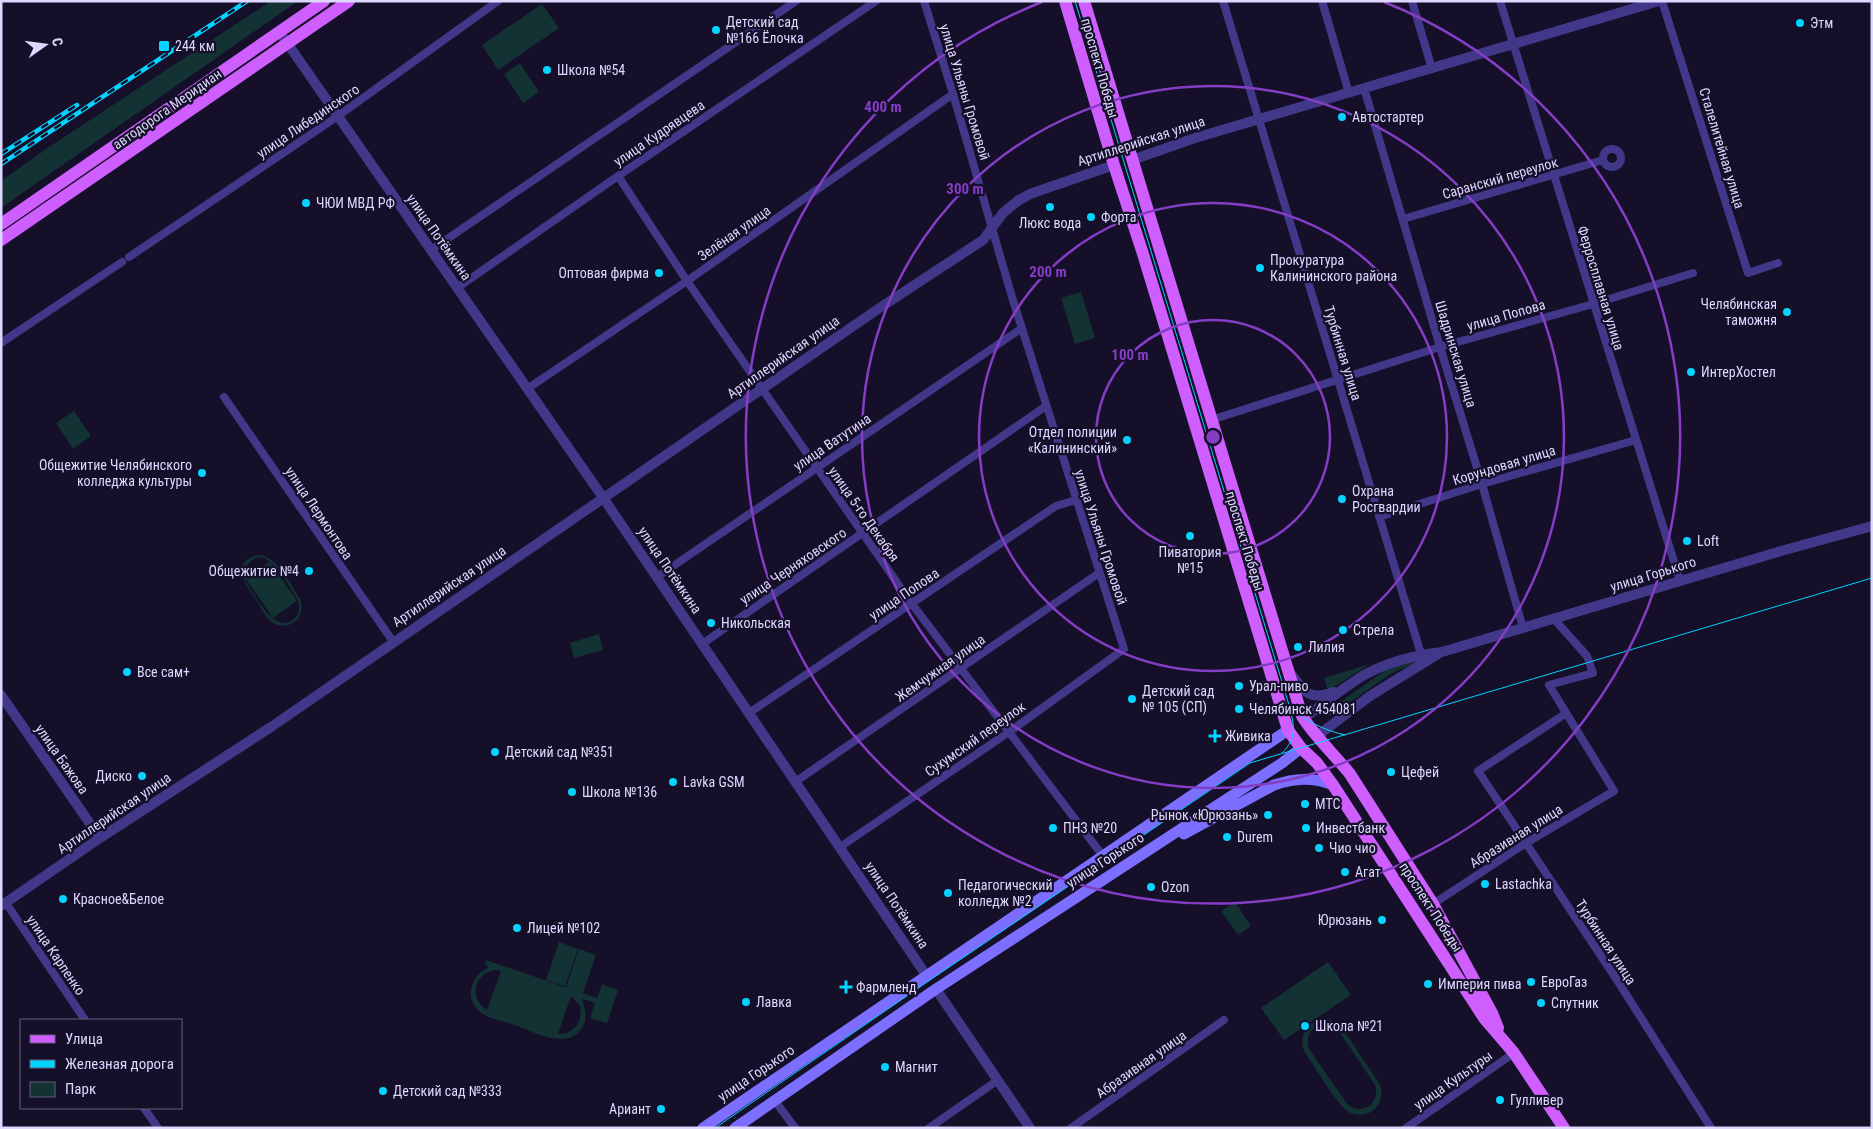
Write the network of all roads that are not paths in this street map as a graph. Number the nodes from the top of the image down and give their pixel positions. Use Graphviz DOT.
graph roads {
  1 [pos="324,1"];
  2 [pos="349,1"];
  3 [pos="498,1"];
  4 [pos="796,1"];
  5 [pos="876,1"];
  6 [pos="924,1"];
  7 [pos="1065,1"];
  8 [pos="1084,1"];
  9 [pos="1223,1"];
  10 [pos="1322,1"];
  11 [pos="1412,1"];
  12 [pos="1500,1"];
  13 [pos="1660,1"];
  14 [pos="280,32"];
  15 [pos="288,43"];
  16 [pos="1513,45"];
  17 [pos="1432,69"];
  18 [pos="1364,88"];
  19 [pos="1349,93"];
  20 [pos="953,94"];
  21 [pos="338,116"];
  22 [pos="1259,120"];
  23 [pos="1132,160"];
  24 [pos="1603,160"];
  25 [pos="1114,166"];
  26 [pos="618,176"];
  27 [pos="1554,176"];
  28 [pos="1403,218"];
  29 [pos="1,224"];
  30 [pos="991,227"];
  31 [pos="1,240"];
  32 [pos="430,250"];
  33 [pos="1778,263"];
  34 [pos="1693,273"];
  35 [pos="687,281"];
  36 [pos="457,288"];
  37 [pos="1593,304"];
  38 [pos="1022,328"];
  39 [pos="1,343"];
  40 [pos="1440,347"];
  41 [pos="1338,380"];
  42 [pos="527,389"];
  43 [pos="762,390"];
  44 [pos="224,397"];
  45 [pos="1046,406"];
  46 [pos="1211,420"];
  47 [pos="1636,440"];
  48 [pos="817,467"];
  49 [pos="1482,484"];
  50 [pos="604,499"];
  51 [pos="1076,500"];
  52 [pos="1379,517"];
  53 [pos="1872,526"];
  54 [pos="862,534"];
  55 [pos="1099,573"];
  56 [pos="657,577"];
  57 [pos="1680,581"];
  58 [pos="912,604"];
  59 [pos="1554,619"];
  60 [pos="1522,628"];
  61 [pos="394,643"];
  62 [pos="702,644"];
  63 [pos="1124,649"];
  64 [pos="1442,652"];
  65 [pos="1421,654"];
  66 [pos="961,669"];
  67 [pos="1288,670"];
  68 [pos="1346,688"];
  69 [pos="1,695"];
  70 [pos="749,714"];
  71 [pos="1565,714"];
  72 [pos="1304,718"];
  73 [pos="1288,730"];
  74 [pos="1009,732"];
  75 [pos="1317,736"];
  76 [pos="1301,748"];
  77 [pos="796,782"];
  78 [pos="1333,785"];
  79 [pos="100,838"];
  80 [pos="1526,843"];
  81 [pos="1154,846"];
  82 [pos="840,847"];
  83 [pos="1103,856"];
  84 [pos="1044,896"];
  85 [pos="4,904"];
  86 [pos="1433,904"];
  87 [pos="1053,911"];
  88 [pos="926,975"];
  89 [pos="936,989"];
  90 [pos="84,1019"];
  91 [pos="1224,1020"];
  92 [pos="1502,1037"];
  93 [pos="1514,1053"];
  94 [pos="998,1080"];
  95 [pos="774,1101"];
  96 [pos="145,1109"];
  97 [pos="156,1125"];
  98 [pos="146,1128"];
  99 [pos="703,1128"];
  100 [pos="735,1128"];
  101 [pos="795,1128"];
  102 [pos="928,1128"];
  103 [pos="1030,1128"];
  104 [pos="1071,1128"];
  105 [pos="1406,1128"];
  106 [pos="1564,1128"];
  107 [pos="1711,1128"];
  1 -- 14 [label="main road, автодорога Меридиан"];
  2 -- 15 [label="main road, автодорога Меридиан"];
  3 -- 21 [label="street, улица Либединского"];
  4 -- 32 [label="street"];
  5 -- 26 [label="street, улица Кудрявцева"];
  6 -- 20 [label="street, улица Ульяны Громовой"];
  7 -- 25 [label="main road, проспект Победы"];
  8 -- 23 [label="main road, проспект Победы"];
  9 -- 22 [label="street, Турбинная улица"];
  10 -- 19 [label="street"];
  11 -- 17 [label="street"];
  12 -- 16 [label="street, Ферросплавная улица"];
  13 -- 16 [label="street, Артиллерийская улица"];
  13 -- 33 [label="street, Сталелитейная улица"];
  14 -- 15 [label="street, улица Потёмкина"];
  14 -- 29 [label="main road, автодорога Меридиан"];
  15 -- 21 [label="street, улица Потёмкина"];
  15 -- 31 [label="main road, автодорога Меридиан"];
  16 -- 17 [label="street, Артиллерийская улица"];
  16 -- 27 [label="street, Ферросплавная улица"];
  17 -- 18 [label="street, Артиллерийская улица"];
  18 -- 19 [label="street, Артиллерийская улица"];
  18 -- 28 [label="street, Шадринская улица"];
  19 -- 22 [label="street, Артиллерийская улица"];
  20 -- 30 [label="street, улица Ульяны Громовой"];
  20 -- 35 [label="street, Зелёная улица"];
  21 -- 32 [label="street, улица Потёмкина"];
  21 -- 39 [label="street, улица Либединского"];
  22 -- 23 [label="street, Артиллерийская улица"];
  22 -- 41 [label="street, Турбинная улица"];
  23 -- 25 [label="main road, Артиллерийская улица"];
  23 -- 46 [label="main road, проспект Победы"];
  24 -- 27 [label="street, Саранский переулок"];
  25 -- 30 [label="street, Артиллерийская улица"];
  25 -- 73 [label="main road, проспект Победы"];
  26 -- 35 [label="street, улица 5-го Декабря"];
  26 -- 36 [label="street, улица Кудрявцева"];
  27 -- 28 [label="street, Саранский переулок"];
  27 -- 37 [label="street, Ферросплавная улица"];
  28 -- 40 [label="street, Шадринская улица"];
  30 -- 38 [label="street, улица Ульяны Громовой"];
  30 -- 43 [label="street, Артиллерийская улица"];
  32 -- 36 [label="street, улица Потёмкина"];
  34 -- 37 [label="street, улица Попова"];
  35 -- 42 [label="street, Зелёная улица"];
  35 -- 43 [label="street, улица 5-го Декабря"];
  36 -- 42 [label="street, улица Потёмкина"];
  37 -- 40 [label="street, улица Попова"];
  37 -- 47 [label="street, Ферросплавная улица"];
  38 -- 45 [label="street, улица Ульяны Громовой"];
  38 -- 48 [label="street, улица Ватутина"];
  40 -- 41 [label="street, улица Попова"];
  40 -- 49 [label="street, Шадринская улица"];
  41 -- 46 [label="street, улица Попова"];
  41 -- 52 [label="street, Турбинная улица"];
  42 -- 50 [label="street, улица Потёмкина"];
  43 -- 48 [label="street, улица 5-го Декабря"];
  43 -- 50 [label="street, Артиллерийская улица"];
  44 -- 61 [label="street, улица Лермонтова"];
  45 -- 51 [label="street, улица Ульяны Громовой"];
  45 -- 54 [label="street, улица Черняховского"];
  46 -- 67 [label="main road, проспект Победы"];
  47 -- 49 [label="street, Корундовая улица"];
  47 -- 57 [label="street, Ферросплавная улица"];
  48 -- 54 [label="street, улица 5-го Декабря"];
  48 -- 56 [label="street, улица Ватутина"];
  49 -- 52 [label="street, Корундовая улица"];
  49 -- 60 [label="street, Шадринская улица"];
  50 -- 56 [label="street, улица Потёмкина"];
  50 -- 61 [label="street, Артиллерийская улица"];
  51 -- 55 [label="street, улица Ульяны Громовой"];
  51 -- 58 [label="street, улица Попова"];
  52 -- 65 [label="street, Турбинная улица"];
  53 -- 57 [label="street, улица Горького"];
  54 -- 58 [label="street, улица 5-го Декабря"];
  54 -- 62 [label="street, улица Черняховского"];
  55 -- 63 [label="street, улица Ульяны Громовой"];
  55 -- 66 [label="street, Жемчужная улица"];
  56 -- 62 [label="street, улица Потёмкина"];
  57 -- 59 [label="street, улица Горького"];
  58 -- 66 [label="street, улица 5-го Декабря"];
  58 -- 70 [label="street, улица Попова"];
  59 -- 60 [label="street, улица Горького"];
  59 -- 71 [label="street"];
  60 -- 64 [label="street, улица Горького"];
  61 -- 79 [label="street, Артиллерийская улица"];
  62 -- 70 [label="street, улица Потёмкина"];
  63 -- 74 [label="street, Сухумский переулок"];
  64 -- 65 [label="street, улица Горького"];
  64 -- 75 [label="street, улица Горького"];
  65 -- 68 [label="street, улица Горького"];
  66 -- 74 [label="street, улица 5-го Декабря"];
  66 -- 77 [label="street, Жемчужная улица"];
  67 -- 68 [label="street, улица Горького"];
  67 -- 72 [label="main road, проспект Победы"];
  68 -- 72 [label="street, улица Горького"];
  69 -- 79 [label="street, улица Бажова"];
  70 -- 77 [label="street, улица Потёмкина"];
  71 -- 80 [label="street, Турбинная улица"];
  71 -- 80 [label="street, Абразивная улица"];
  72 -- 73 [label="main road, улица Горького"];
  72 -- 75 [label="main road, проспект Победы"];
  73 -- 76 [label="main road, проспект Победы"];
  73 -- 83 [label="main road, улица Горького"];
  74 -- 82 [label="street, Сухумский переулок"];
  74 -- 83 [label="street, улица 5-го Декабря"];
  75 -- 76 [label="main road, улица Горького"];
  75 -- 86 [label="main road, проспект Победы"];
  76 -- 78 [label="main road, проспект Победы"];
  76 -- 81 [label="main road, улица Горького"];
  77 -- 82 [label="street, улица Потёмкина"];
  78 -- 81 [label="main road"];
  78 -- 92 [label="main road, проспект Победы"];
  79 -- 85 [label="street, Артиллерийская улица"];
  80 -- 86 [label="street, Абразивная улица"];
  80 -- 107 [label="street, Турбинная улица"];
  81 -- 87 [label="main road, улица Горького"];
  82 -- 88 [label="street, улица Потёмкина"];
  83 -- 84 [label="main road, улица Горького"];
  84 -- 87 [label="main road"];
  84 -- 88 [label="main road, улица Горького"];
  85 -- 90 [label="street, улица Карпенко"];
  86 -- 92 [label="main road, проспект Победы"];
  87 -- 89 [label="main road, улица Горького"];
  88 -- 89 [label="main road, улица Потёмкина"];
  88 -- 99 [label="main road, улица Горького"];
  89 -- 94 [label="street, улица Потёмкина"];
  89 -- 95 [label="main road, улица Горького"];
  91 -- 104 [label="street, Абразивная улица"];
  92 -- 93 [label="main road, проспект Победы"];
  93 -- 105 [label="street, улица Культуры"];
  93 -- 106 [label="main road, проспект Победы"];
  94 -- 102 [label="street"];
  94 -- 103 [label="street, улица Потёмкина"];
  95 -- 100 [label="main road, улица Горького"];
  95 -- 101 [label="street"];
  96 -- 97 [label="street"];
  97 -- 98 [label="street"];
}
